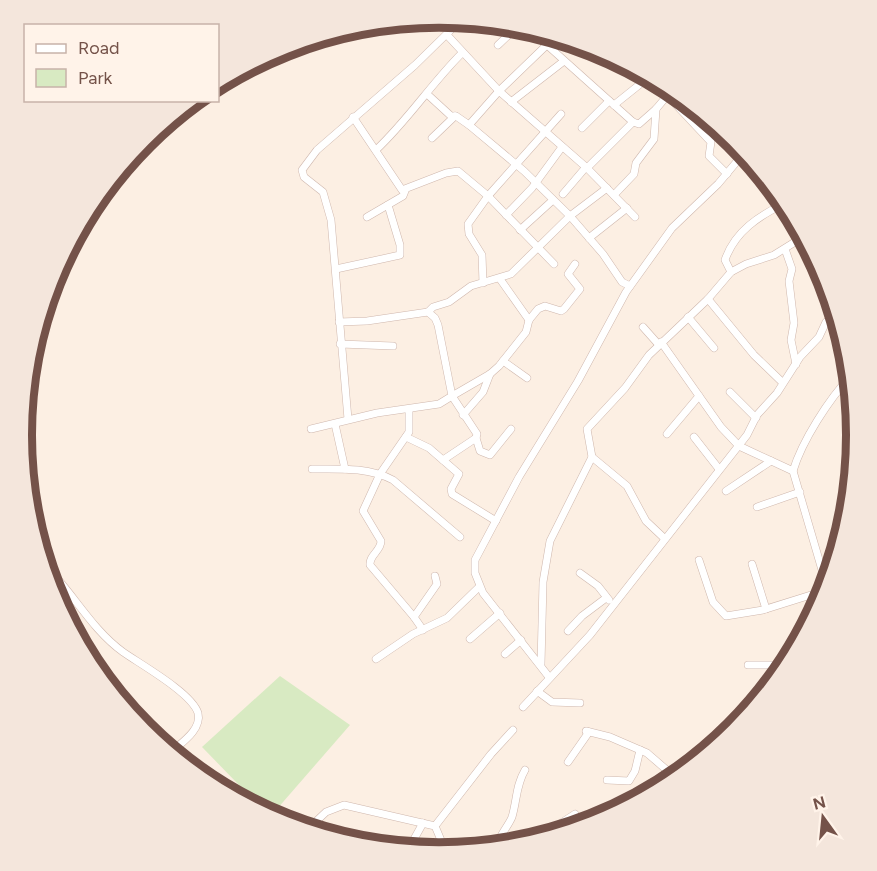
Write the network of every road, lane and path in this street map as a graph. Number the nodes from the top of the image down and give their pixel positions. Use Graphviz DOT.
graph roads {
  1 [pos="453,29"];
  2 [pos="447,35"];
  3 [pos="509,35"];
  4 [pos="547,44"];
  5 [pos="498,45"];
  6 [pos="462,53"];
  7 [pos="564,61"];
  8 [pos="641,83"];
  9 [pos="499,91"];
  10 [pos="427,94"];
  11 [pos="666,97"];
  12 [pos="511,102"];
  13 [pos="611,103"];
  14 [pos="656,109"];
  15 [pos="561,114"];
  16 [pos="455,116"];
  17 [pos="690,116"];
  18 [pos="352,117"];
  19 [pos="633,122"];
  20 [pos="470,125"];
  21 [pos="582,128"];
  22 [pos="543,132"];
  23 [pos="432,138"];
  24 [pos="562,147"];
  25 [pos="376,150"];
  26 [pos="738,161"];
  27 [pos="517,165"];
  28 [pos="587,167"];
  29 [pos="727,174"];
  30 [pos="536,183"];
  31 [pos="607,188"];
  32 [pos="405,191"];
  33 [pos="563,194"];
  34 [pos="614,195"];
  35 [pos="488,196"];
  36 [pos="553,200"];
  37 [pos="388,205"];
  38 [pos="627,208"];
  39 [pos="776,208"];
  40 [pos="506,215"];
  41 [pos="570,216"];
  42 [pos="367,217"];
  43 [pos="635,218"];
  44 [pos="520,231"];
  45 [pos="589,238"];
  46 [pos="796,241"];
  47 [pos="537,249"];
  48 [pos="785,249"];
  49 [pos="554,264"];
  50 [pos="575,264"];
  51 [pos="336,269"];
  52 [pos="731,272"];
  53 [pos="500,279"];
  54 [pos="483,283"];
  55 [pos="630,286"];
  56 [pos="708,299"];
  57 [pos="428,312"];
  58 [pos="688,317"];
  59 [pos="529,320"];
  60 [pos="829,320"];
  61 [pos="339,322"];
  62 [pos="644,327"];
  63 [pos="340,344"];
  64 [pos="660,344"];
  65 [pos="393,346"];
  66 [pos="714,348"];
  67 [pos="503,361"];
  68 [pos="796,364"];
  69 [pos="490,374"];
  70 [pos="527,378"];
  71 [pos="782,382"];
  72 [pos="843,387"];
  73 [pos="730,392"];
  74 [pos="452,396"];
  75 [pos="699,396"];
  76 [pos="409,409"];
  77 [pos="463,415"];
  78 [pos="756,418"];
  79 [pos="348,419"];
  80 [pos="334,424"];
  81 [pos="311,429"];
  82 [pos="511,429"];
  83 [pos="667,434"];
  84 [pos="406,437"];
  85 [pos="694,437"];
  86 [pos="476,438"];
  87 [pos="738,446"];
  88 [pos="592,457"];
  89 [pos="443,460"];
  90 [pos="771,461"];
  91 [pos="312,469"];
  92 [pos="345,469"];
  93 [pos="719,469"];
  94 [pos="793,471"];
  95 [pos="380,474"];
  96 [pos="726,490"];
  97 [pos="800,492"];
  98 [pos="757,507"];
  99 [pos="496,521"];
  100 [pos="460,537"];
  101 [pos="664,538"];
  102 [pos="699,560"];
  103 [pos="752,564"];
  104 [pos="822,571"];
  105 [pos="580,573"];
  106 [pos="57,576"];
  107 [pos="435,576"];
  108 [pos="479,587"];
  109 [pos="814,594"];
  110 [pos="606,598"];
  111 [pos="613,604"];
  112 [pos="766,609"];
  113 [pos="500,613"];
  114 [pos="414,617"];
  115 [pos="423,630"];
  116 [pos="568,631"];
  117 [pos="471,639"];
  118 [pos="522,640"];
  119 [pos="505,654"];
  120 [pos="376,659"];
  121 [pos="541,664"];
  122 [pos="748,665"];
  123 [pos="775,665"];
  124 [pos="549,677"];
  125 [pos="537,691"];
  126 [pos="580,703"];
  127 [pos="524,707"];
  128 [pos="513,730"];
  129 [pos="177,746"];
  130 [pos="640,750"];
  131 [pos="568,762"];
  132 [pos="525,770"];
  133 [pos="668,772"];
  134 [pos="607,780"];
  135 [pos="575,814"];
  136 [pos="314,823"];
  137 [pos="423,823"];
  138 [pos="560,824"];
  139 [pos="435,826"];
  140 [pos="500,838"];
  141 [pos="412,842"];
  142 [pos="442,842"];
  1 -- 2 [label="street"];
  2 -- 6 [label="street"];
  2 -- 18 [label="street"];
  3 -- 5 [label="street"];
  4 -- 7 [label="street"];
  4 -- 9 [label="street"];
  6 -- 9 [label="street"];
  6 -- 10 [label="street"];
  7 -- 12 [label="street"];
  7 -- 13 [label="street"];
  8 -- 13 [label="street"];
  9 -- 12 [label="street"];
  9 -- 20 [label="street"];
  10 -- 16 [label="street"];
  10 -- 25 [label="street"];
  11 -- 14 [label="street"];
  12 -- 22 [label="street"];
  13 -- 19 [label="street"];
  13 -- 21 [label="street"];
  14 -- 19 [label="street"];
  14 -- 34 [label="street"];
  15 -- 22 [label="street"];
  16 -- 20 [label="street"];
  16 -- 23 [label="street"];
  17 -- 29 [label="street"];
  18 -- 25 [label="street"];
  18 -- 51 [label="street"];
  19 -- 28 [label="street"];
  20 -- 27 [label="street"];
  22 -- 24 [label="street"];
  22 -- 27 [label="street"];
  24 -- 28 [label="street"];
  24 -- 30 [label="street"];
  25 -- 32 [label="street"];
  26 -- 29 [label="street"];
  27 -- 30 [label="street"];
  27 -- 35 [label="street"];
  28 -- 31 [label="street"];
  28 -- 33 [label="street"];
  29 -- 55 [label="street"];
  30 -- 36 [label="street"];
  30 -- 40 [label="street"];
  31 -- 34 [label="street"];
  31 -- 41 [label="street"];
  32 -- 35 [label="street"];
  32 -- 37 [label="street"];
  34 -- 38 [label="street"];
  35 -- 40 [label="street"];
  35 -- 54 [label="street"];
  36 -- 41 [label="street"];
  36 -- 44 [label="street"];
  37 -- 42 [label="street"];
  37 -- 51 [label="street"];
  38 -- 43 [label="street"];
  38 -- 45 [label="street"];
  39 -- 52 [label="street"];
  40 -- 44 [label="street"];
  41 -- 45 [label="street"];
  41 -- 47 [label="street"];
  44 -- 47 [label="street"];
  45 -- 55 [label="street"];
  46 -- 48 [label="street"];
  47 -- 49 [label="street"];
  47 -- 53 [label="street"];
  48 -- 52 [label="street"];
  48 -- 68 [label="street"];
  50 -- 59 [label="street"];
  51 -- 61 [label="street"];
  52 -- 56 [label="street"];
  53 -- 54 [label="street"];
  53 -- 59 [label="street"];
  54 -- 57 [label="street"];
  55 -- 99 [label="street"];
  56 -- 58 [label="street"];
  56 -- 71 [label="street"];
  57 -- 61 [label="street"];
  57 -- 74 [label="street"];
  58 -- 64 [label="street"];
  58 -- 66 [label="street"];
  59 -- 67 [label="street"];
  60 -- 68 [label="street"];
  61 -- 63 [label="street"];
  62 -- 64 [label="street"];
  63 -- 65 [label="street"];
  63 -- 79 [label="street"];
  64 -- 75 [label="street"];
  64 -- 88 [label="street"];
  67 -- 69 [label="street"];
  67 -- 70 [label="street"];
  68 -- 71 [label="street"];
  69 -- 74 [label="street"];
  69 -- 77 [label="street"];
  71 -- 78 [label="street"];
  72 -- 94 [label="street"];
  73 -- 78 [label="street"];
  74 -- 76 [label="street"];
  74 -- 77 [label="street"];
  75 -- 83 [label="street"];
  75 -- 87 [label="street"];
  76 -- 79 [label="street"];
  76 -- 84 [label="street"];
  77 -- 86 [label="street"];
  78 -- 87 [label="street"];
  79 -- 80 [label="street"];
  80 -- 81 [label="street"];
  80 -- 92 [label="street"];
  82 -- 86 [label="street"];
  84 -- 89 [label="street"];
  84 -- 95 [label="street"];
  85 -- 93 [label="street"];
  86 -- 89 [label="street"];
  87 -- 90 [label="street"];
  87 -- 93 [label="street"];
  88 -- 101 [label="street"];
  88 -- 121 [label="street"];
  89 -- 99 [label="street"];
  90 -- 94 [label="street"];
  90 -- 96 [label="street"];
  91 -- 92 [label="street"];
  92 -- 95 [label="street"];
  93 -- 101 [label="street"];
  94 -- 97 [label="street"];
  95 -- 100 [label="street"];
  95 -- 114 [label="street"];
  97 -- 98 [label="street"];
  97 -- 104 [label="street"];
  99 -- 108 [label="street"];
  101 -- 111 [label="street"];
  102 -- 112 [label="street"];
  103 -- 112 [label="street"];
  105 -- 110 [label="street"];
  106 -- 129 [label="street"];
  107 -- 114 [label="street"];
  108 -- 113 [label="street"];
  108 -- 115 [label="street"];
  109 -- 112 [label="street"];
  110 -- 111 [label="street"];
  110 -- 116 [label="street"];
  111 -- 124 [label="street"];
  113 -- 117 [label="street"];
  113 -- 118 [label="street"];
  114 -- 115 [label="street"];
  115 -- 120 [label="street"];
  118 -- 119 [label="street"];
  118 -- 121 [label="street"];
  121 -- 124 [label="street"];
  122 -- 123 [label="street"];
  124 -- 125 [label="street"];
  125 -- 126 [label="street"];
  125 -- 127 [label="street"];
  128 -- 139 [label="street"];
  130 -- 131 [label="street"];
  130 -- 133 [label="street"];
  130 -- 134 [label="street"];
  132 -- 140 [label="street"];
  135 -- 138 [label="street"];
  136 -- 137 [label="street"];
  137 -- 139 [label="street"];
  137 -- 141 [label="street"];
  139 -- 142 [label="street"];
}
